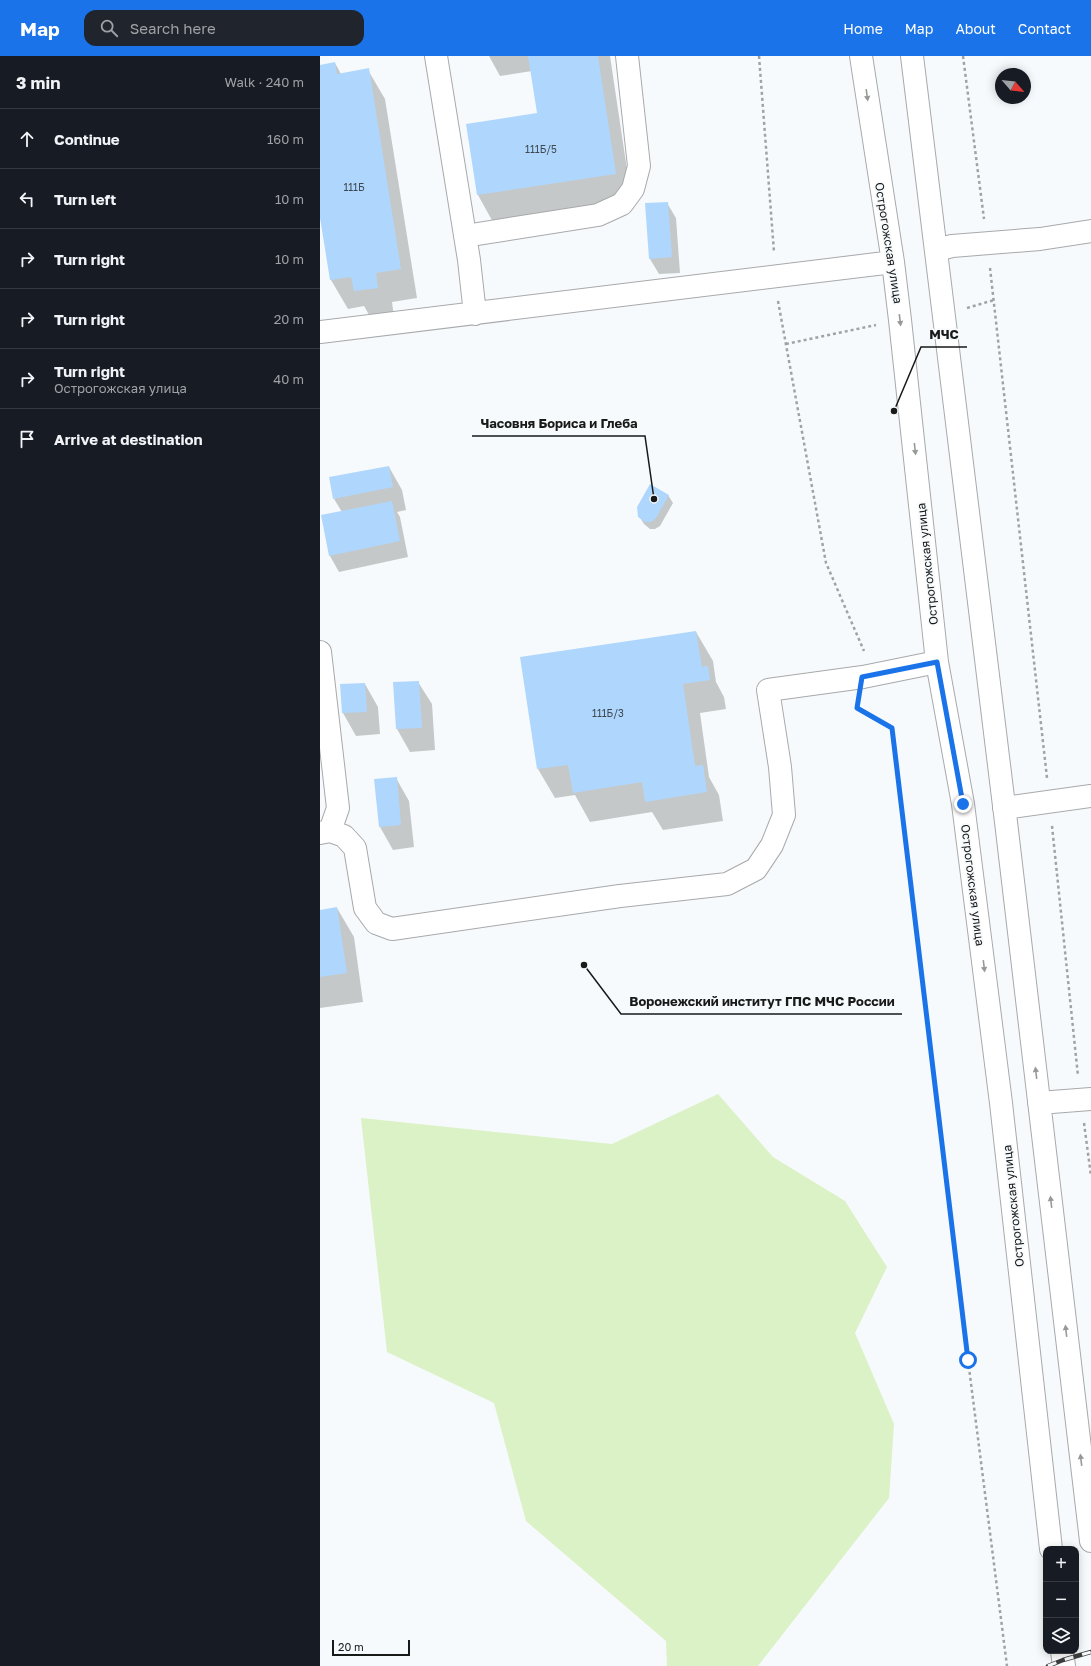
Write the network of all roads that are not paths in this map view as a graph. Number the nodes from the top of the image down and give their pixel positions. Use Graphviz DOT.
graph roads {
  1 [pos="436,56"];
  2 [pos="627,56"];
  3 [pos="861,56"];
  4 [pos="912,56"];
  5 [pos="1091,231"];
  6 [pos="465,236"];
  7 [pos="936,250"];
  8 [pos="893,262"];
  9 [pos="475,314"];
  10 [pos="320,332"];
  11 [pos="320,652"];
  12 [pos="937,662"];
  13 [pos="1091,796"];
  14 [pos="1004,808"];
  15 [pos="325,832"];
  16 [pos="1086,1099"];
  17 [pos="1039,1103"];
  18 [pos="1088,1486"];
  19 [pos="1091,1541"];
  20 [pos="1051,1546"];
  21 [pos="1062,1654"];
  22 [pos="1064,1666"];
  1 -- 6 [label="street"];
  2 -- 6 [label="street"];
  3 -- 8 [label="street, Острогожская улица, one-way"];
  4 -- 7 [label="street"];
  5 -- 7 [label="street"];
  6 -- 9 [label="street"];
  7 -- 14 [label="street"];
  8 -- 9 [label="street"];
  8 -- 12 [label="street, Острогожская улица, one-way"];
  9 -- 10 [label="street"];
  11 -- 15 [label="street"];
  12 -- 15 [label="street"];
  12 -- 20 [label="street, Острогожская улица, one-way"];
  13 -- 14 [label="street"];
  17 -- 14 [label="street, one-way"];
  16 -- 17 [label="street"];
  18 -- 17 [label="street, one-way"];
  18 -- 19 [label="street"];
  21 -- 22 [label="street"];
}
